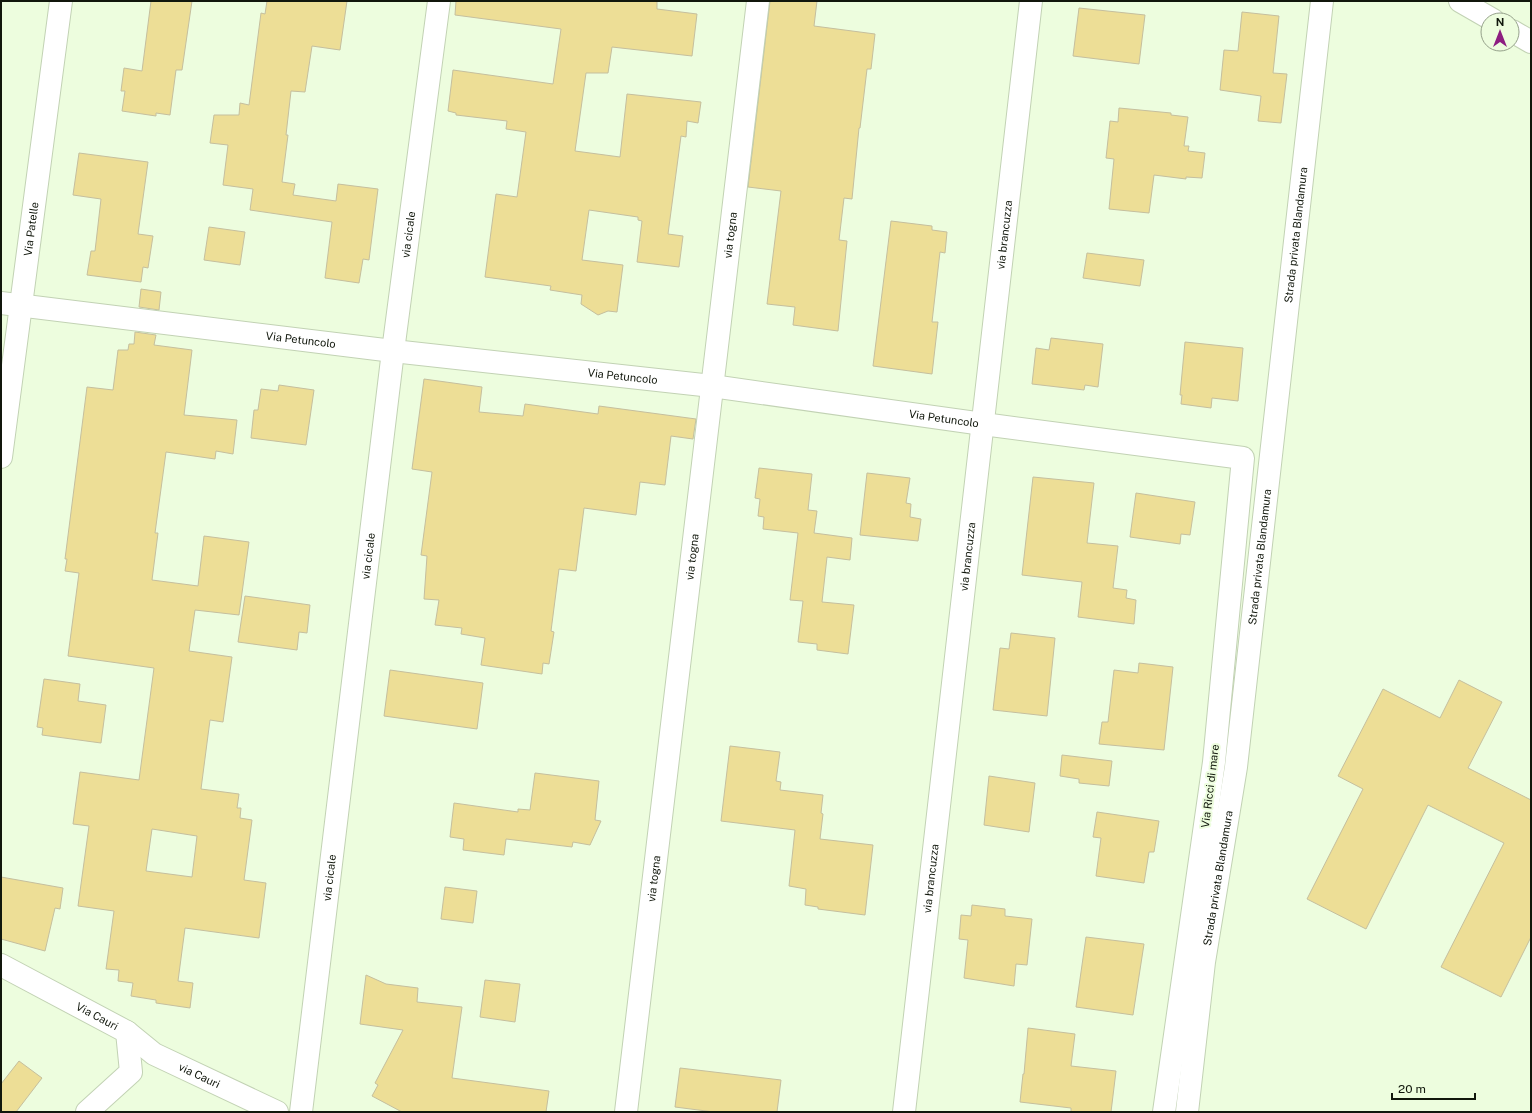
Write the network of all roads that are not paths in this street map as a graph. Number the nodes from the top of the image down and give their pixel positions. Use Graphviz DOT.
graph roads {
  1 [pos="61,1"];
  2 [pos="440,1"];
  3 [pos="758,1"];
  4 [pos="1031,1"];
  5 [pos="1322,1"];
  6 [pos="1460,1"];
  7 [pos="1480,13"];
  8 [pos="1520,36"];
  9 [pos="1531,42"];
  10 [pos="11,305"];
  11 [pos="393,351"];
  12 [pos="712,386"];
  13 [pos="983,424"];
  14 [pos="1,457"];
  15 [pos="1243,458"];
  16 [pos="1214,762"];
  17 [pos="1236,767"];
  18 [pos="1196,960"];
  19 [pos="1,965"];
  20 [pos="127,1032"];
  21 [pos="87,1112"];
  22 [pos="277,1112"];
  23 [pos="301,1112"];
  24 [pos="626,1112"];
  25 [pos="904,1112"];
  26 [pos="1164,1112"];
  27 [pos="1187,1112"];
  1 -- 10 [label="street, Via Patelle"];
  2 -- 11 [label="street, via cicale"];
  3 -- 12 [label="street, via togna"];
  4 -- 13 [label="street, via brancuzza"];
  5 -- 17 [label="street, Strada privata Blandamura"];
  6 -- 7 [label="street"];
  8 -- 9 [label="street"];
  10 -- 11 [label="street, Via Petuncolo"];
  10 -- 14 [label="street, Via Patelle"];
  11 -- 12 [label="street, Via Petuncolo"];
  11 -- 23 [label="street, via cicale"];
  12 -- 13 [label="street, Via Petuncolo"];
  12 -- 24 [label="street, via togna"];
  13 -- 15 [label="street, Via Petuncolo"];
  13 -- 25 [label="street, via brancuzza"];
  15 -- 16 [label="street, Via Ricci di mare"];
  16 -- 17 [label="street"];
  16 -- 18 [label="street, Via Ricci di mare"];
  17 -- 18 [label="street, Strada privata Blandamura"];
  18 -- 26 [label="street, Via Ricci di mare"];
  18 -- 27 [label="street, Strada privata Blandamura"];
  19 -- 20 [label="street, Via Cauri"];
  20 -- 21 [label="street, Via Cauri"];
  20 -- 22 [label="street, via Cauri"];
}
